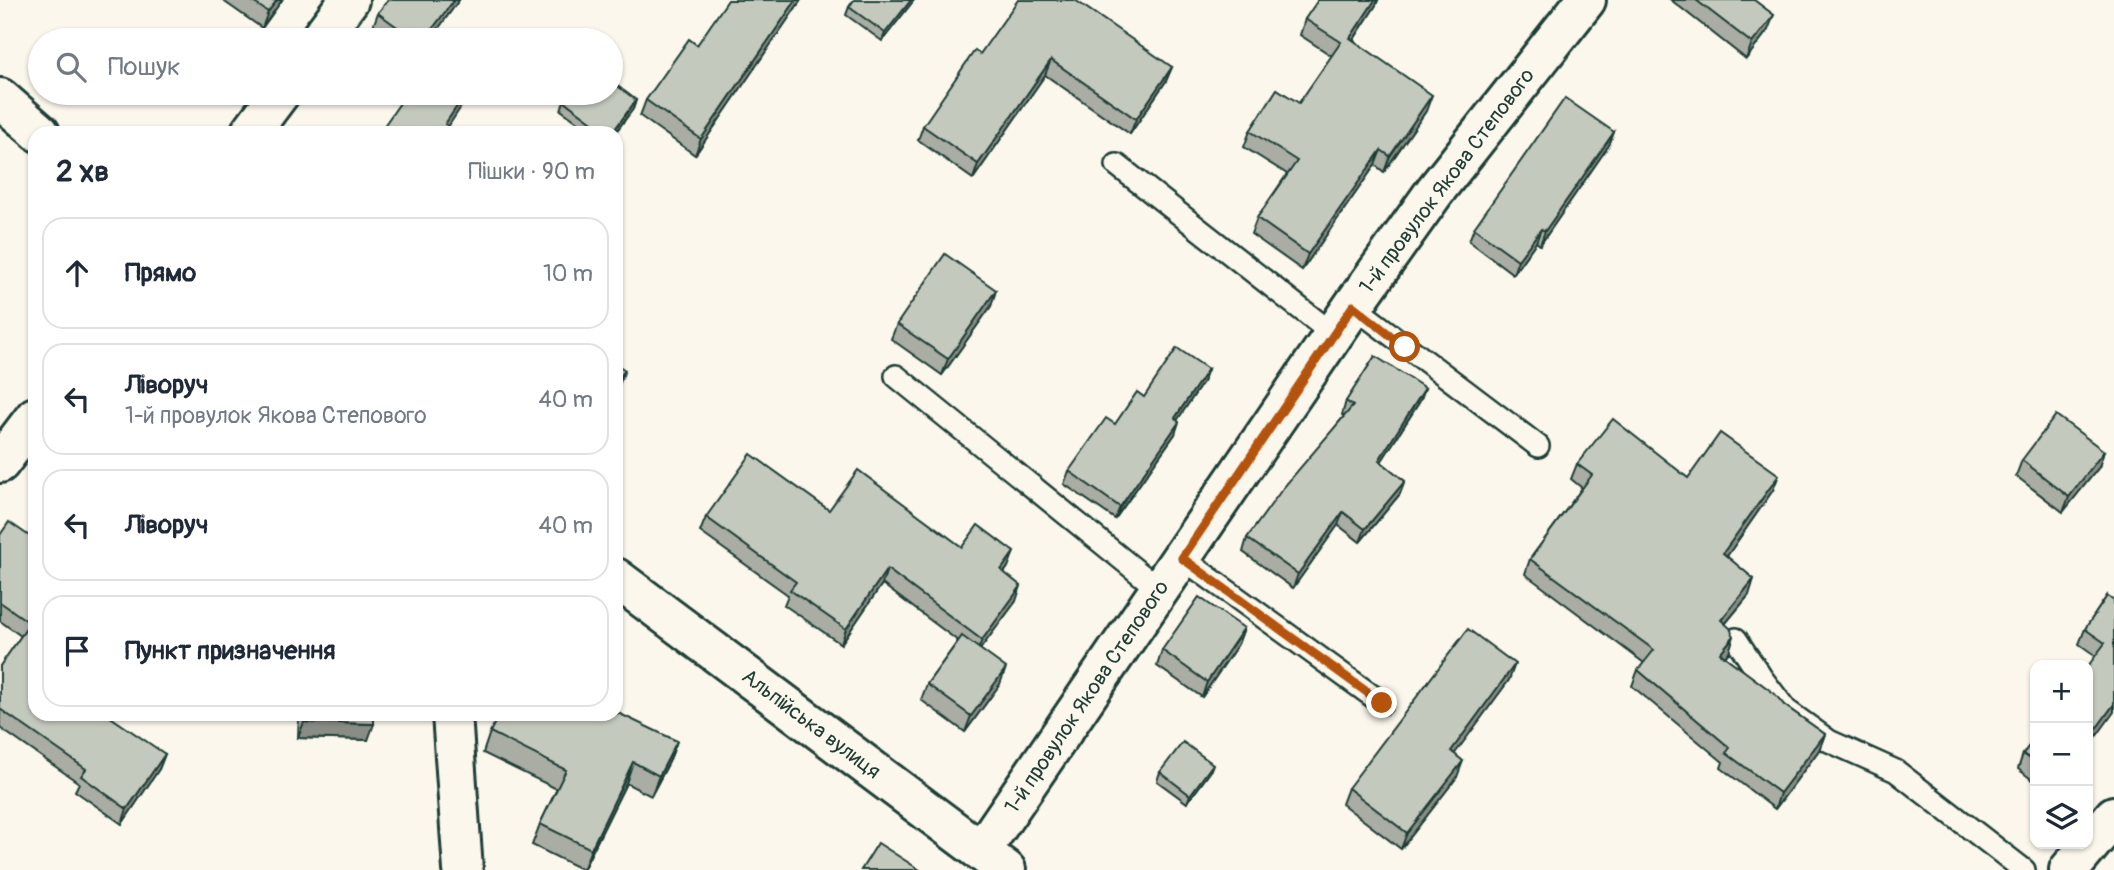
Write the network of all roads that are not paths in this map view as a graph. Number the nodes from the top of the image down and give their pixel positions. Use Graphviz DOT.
graph roads {
  1 [pos="349,0"];
  2 [pos="1586,0"];
  3 [pos="328,28"];
  4 [pos="0,98"];
  5 [pos="271,105"];
  6 [pos="32,126"];
  7 [pos="255,126"];
  8 [pos="1117,165"];
  9 [pos="1344,320"];
  10 [pos="896,376"];
  11 [pos="28,426"];
  12 [pos="1538,446"];
  13 [pos="0,463"];
  14 [pos="1182,558"];
  15 [pos="623,583"];
  16 [pos="1160,590"];
  17 [pos="1736,639"];
  18 [pos="1382,703"];
  19 [pos="452,721"];
  20 [pos="2114,816"];
  21 [pos="994,860"];
  22 [pos="463,870"];
  23 [pos="2024,870"];
  24 [pos="2069,870"];
  1 -- 3 [label="street"];
  2 -- 9 [label="street, 1-й провулок Якова Степового"];
  4 -- 6 [label="street"];
  5 -- 7 [label="street"];
  8 -- 9 [label="lane"];
  9 -- 12 [label="lane"];
  9 -- 14 [label="street, 1-й провулок Якова Степового"];
  10 -- 16 [label="lane"];
  11 -- 13 [label="street"];
  14 -- 16 [label="street, 1-й провулок Якова Степового"];
  14 -- 18 [label="lane"];
  15 -- 21 [label="street, Альпійська вулиця"];
  16 -- 21 [label="street, 1-й провулок Якова Степового"];
  17 -- 23 [label="lane"];
  19 -- 22 [label="street"];
  20 -- 24 [label="street"];
}
